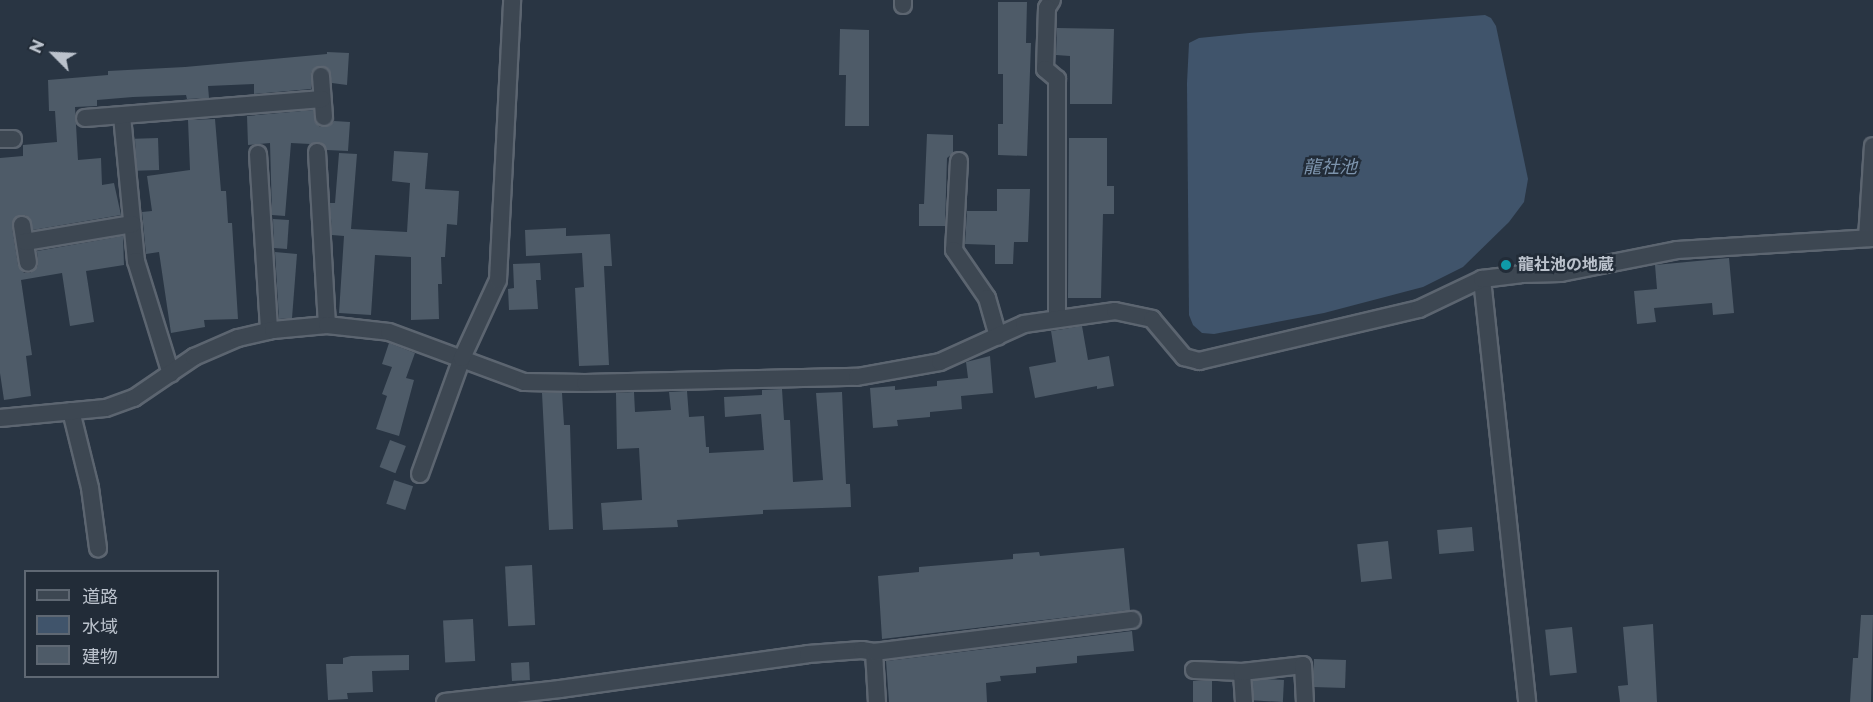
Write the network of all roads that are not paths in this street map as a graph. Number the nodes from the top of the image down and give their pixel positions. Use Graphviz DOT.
graph roads {
  1 [pos="512,0"];
  2 [pos="1052,0"];
  3 [pos="321,76"];
  4 [pos="322,99"];
  5 [pos="122,116"];
  6 [pos="324,117"];
  7 [pos="85,118"];
  8 [pos="1873,146"];
  9 [pos="317,152"];
  10 [pos="258,154"];
  11 [pos="960,161"];
  12 [pos="132,224"];
  13 [pos="1870,238"];
  14 [pos="28,263"];
  15 [pos="1482,279"];
  16 [pos="1056,319"];
  17 [pos="327,325"];
  18 [pos="269,331"];
  19 [pos="998,336"];
  20 [pos="462,358"];
  21 [pos="171,374"];
  22 [pos="71,411"];
  23 [pos="0,418"];
  24 [pos="420,474"];
  25 [pos="98,548"];
  26 [pos="1132,620"];
  27 [pos="874,652"];
  28 [pos="1194,670"];
  29 [pos="1242,672"];
  30 [pos="445,702"];
  31 [pos="877,702"];
  32 [pos="1244,702"];
  33 [pos="1305,702"];
  34 [pos="1527,702"];
  1 -- 20 [label="street"];
  2 -- 16 [label="street"];
  3 -- 4 [label="street"];
  4 -- 5 [label="street"];
  4 -- 6 [label="street"];
  5 -- 7 [label="street"];
  5 -- 12 [label="street"];
  8 -- 13 [label="street"];
  9 -- 17 [label="street"];
  10 -- 18 [label="street"];
  11 -- 19 [label="street"];
  12 -- 14 [label="street"];
  12 -- 21 [label="street"];
  13 -- 15 [label="street"];
  15 -- 16 [label="street"];
  15 -- 34 [label="street"];
  16 -- 19 [label="street"];
  17 -- 18 [label="street"];
  17 -- 20 [label="street"];
  18 -- 21 [label="street"];
  19 -- 20 [label="street"];
  20 -- 24 [label="street"];
  21 -- 22 [label="street"];
  22 -- 23 [label="street"];
  22 -- 25 [label="street"];
  26 -- 27 [label="street"];
  27 -- 30 [label="street"];
  27 -- 31 [label="street"];
  28 -- 29 [label="street"];
  29 -- 32 [label="street"];
  29 -- 33 [label="street"];
}
